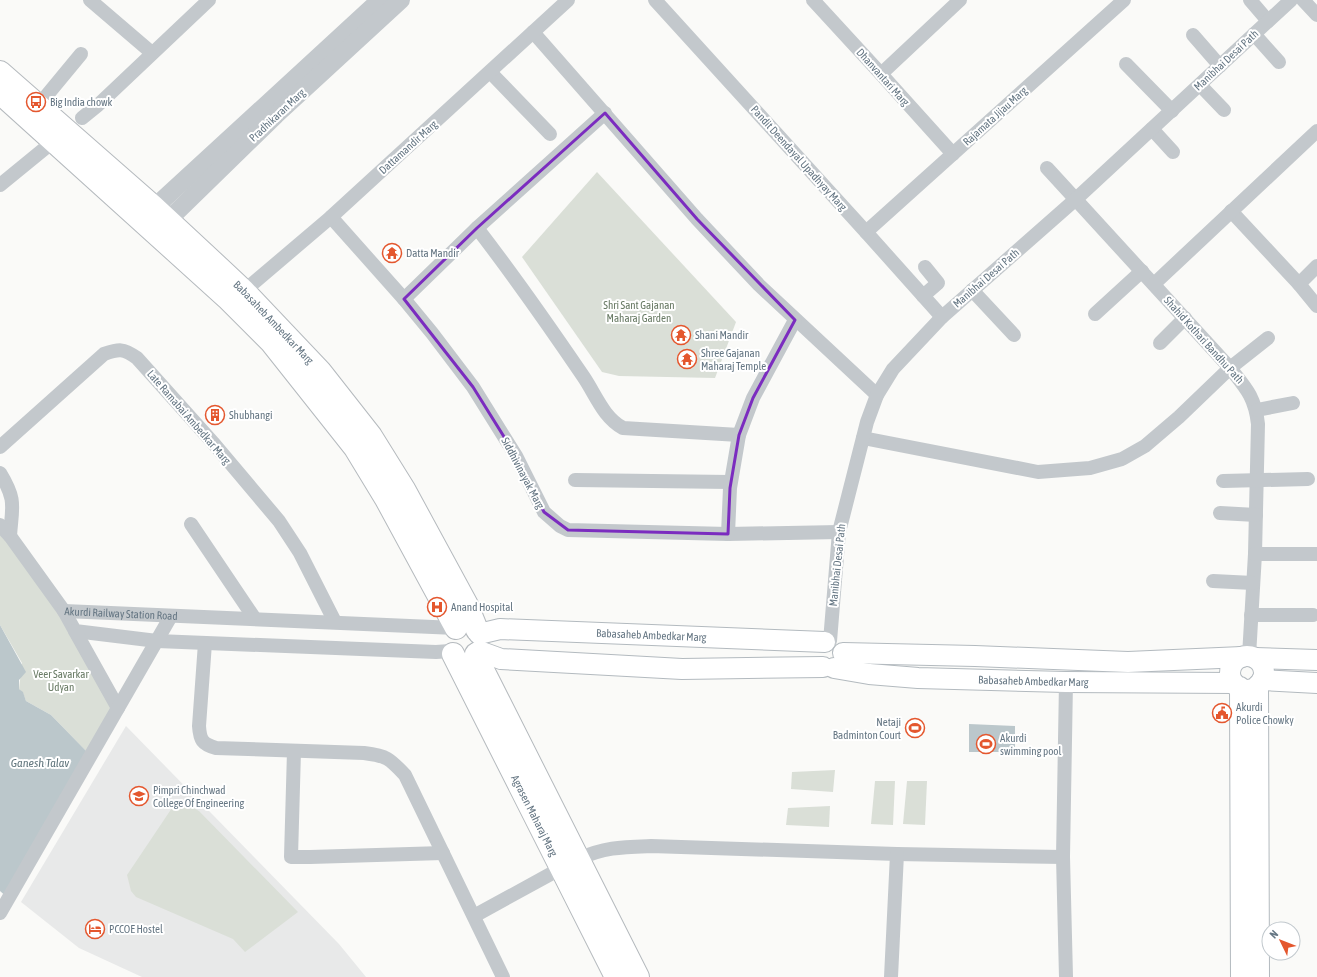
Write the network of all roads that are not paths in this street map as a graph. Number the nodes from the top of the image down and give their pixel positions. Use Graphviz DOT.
graph roads {
  1 [pos="90,0"];
  2 [pos="209,0"];
  3 [pos="380,0"];
  4 [pos="401,0"];
  5 [pos="568,0"];
  6 [pos="655,0"];
  7 [pos="813,0"];
  8 [pos="960,0"];
  9 [pos="1124,0"];
  10 [pos="1250,0"];
  11 [pos="1291,0"];
  12 [pos="1303,0"];
  13 [pos="1317,15"];
  14 [pos="1268,21"];
  15 [pos="533,32"];
  16 [pos="1254,34"];
  17 [pos="1193,35"];
  18 [pos="152,53"];
  19 [pos="81,54"];
  20 [pos="1279,62"];
  21 [pos="1126,64"];
  22 [pos="1220,66"];
  23 [pos="0,72"];
  24 [pos="490,72"];
  25 [pos="881,74"];
  26 [pos="1200,84"];
  27 [pos="0,93"];
  28 [pos="38,106"];
  29 [pos="1224,110"];
  30 [pos="1172,111"];
  31 [pos="605,113"];
  32 [pos="67,129"];
  33 [pos="1152,129"];
  34 [pos="1317,131"];
  35 [pos="550,134"];
  36 [pos="1173,152"];
  37 [pos="952,154"];
  38 [pos="1047,168"];
  39 [pos="0,185"];
  40 [pos="1076,199"];
  41 [pos="1231,211"];
  42 [pos="331,217"];
  43 [pos="155,221"];
  44 [pos="477,228"];
  45 [pos="866,232"];
  46 [pos="1317,266"];
  47 [pos="925,267"];
  48 [pos="1142,271"];
  49 [pos="1154,284"];
  50 [pos="1300,284"];
  51 [pos="972,290"];
  52 [pos="244,291"];
  53 [pos="923,296"];
  54 [pos="404,299"];
  55 [pos="1317,306"];
  56 [pos="1095,314"];
  57 [pos="942,317"];
  58 [pos="1185,318"];
  59 [pos="795,320"];
  60 [pos="1014,335"];
  61 [pos="1268,338"];
  62 [pos="1160,342"];
  63 [pos="1230,368"];
  64 [pos="877,395"];
  65 [pos="1293,403"];
  66 [pos="1257,410"];
  67 [pos="739,435"];
  68 [pos="863,438"];
  69 [pos="0,447"];
  70 [pos="0,473"];
  71 [pos="1308,479"];
  72 [pos="575,480"];
  73 [pos="1223,481"];
  74 [pos="1257,481"];
  75 [pos="730,482"];
  76 [pos="1220,513"];
  77 [pos="1256,515"];
  78 [pos="191,524"];
  79 [pos="0,525"];
  80 [pos="839,532"];
  81 [pos="728,534"];
  82 [pos="10,536"];
  83 [pos="1255,554"];
  84 [pos="1317,554"];
  85 [pos="1213,582"];
  86 [pos="1253,583"];
  87 [pos="64,611"];
  88 [pos="1251,615"];
  89 [pos="1313,615"];
  90 [pos="171,616"];
  91 [pos="255,619"];
  92 [pos="335,622"];
  93 [pos="75,631"];
  94 [pos="474,639"];
  95 [pos="157,641"];
  96 [pos="204,643"];
  97 [pos="451,652"];
  98 [pos="831,654"];
  99 [pos="1249,657"];
  100 [pos="1317,660"];
  101 [pos="1066,682"];
  102 [pos="1317,683"];
  103 [pos="1248,684"];
  104 [pos="118,708"];
  105 [pos="294,751"];
  106 [pos="443,853"];
  107 [pos="897,854"];
  108 [pos="1063,857"];
  109 [pos="569,863"];
  110 [pos="0,914"];
  111 [pos="474,916"];
  112 [pos="503,977"];
  113 [pos="616,977"];
  114 [pos="638,977"];
  115 [pos="890,977"];
  116 [pos="1066,977"];
  117 [pos="1241,977"];
  118 [pos="1259,977"];
  1 -- 18 [label="street"];
  2 -- 18 [label="street"];
  3 -- 43 [label="street, Pradhikaran Marg"];
  4 -- 43 [label="street, Pradhikaran Marg"];
  5 -- 15 [label="street, Dattamandir Marg"];
  6 -- 45 [label="street, Pandit Deendayal Upadhyay Marg"];
  7 -- 25 [label="street, Dhanvantari Marg"];
  8 -- 25 [label="street"];
  9 -- 37 [label="street, Rajamata Jijau Marg"];
  10 -- 14 [label="street"];
  11 -- 14 [label="street, Manibhai Desai Path"];
  12 -- 13 [label="street"];
  14 -- 16 [label="street, Manibhai Desai Path"];
  15 -- 24 [label="street, Dattamandir Marg"];
  15 -- 31 [label="street"];
  16 -- 20 [label="street"];
  16 -- 22 [label="street, Manibhai Desai Path"];
  17 -- 22 [label="street"];
  18 -- 32 [label="street"];
  19 -- 28 [label="street"];
  21 -- 30 [label="street"];
  22 -- 26 [label="street, Manibhai Desai Path"];
  23 -- 28 [label="main road, Babasaheb Ambedkar Marg"];
  24 -- 35 [label="street"];
  24 -- 42 [label="street, Dattamandir Marg"];
  25 -- 37 [label="street, Dhanvantari Marg"];
  26 -- 29 [label="street"];
  26 -- 30 [label="street, Manibhai Desai Path"];
  27 -- 32 [label="main road, Babasaheb Ambedkar Marg"];
  28 -- 32 [label="main road, Babasaheb Ambedkar Marg"];
  30 -- 33 [label="street, Manibhai Desai Path"];
  31 -- 44 [label="street"];
  31 -- 59 [label="street"];
  32 -- 39 [label="street"];
  32 -- 43 [label="main road, Babasaheb Ambedkar Marg"];
  33 -- 36 [label="street"];
  33 -- 40 [label="street, Manibhai Desai Path"];
  34 -- 41 [label="street"];
  37 -- 45 [label="street, Rajamata Jijau Marg"];
  38 -- 40 [label="street, Shahid Kothari Bandhu Path"];
  40 -- 48 [label="street, Shahid Kothari Bandhu Path"];
  40 -- 51 [label="street, Manibhai Desai Path"];
  41 -- 49 [label="street"];
  41 -- 50 [label="street"];
  42 -- 52 [label="street, Dattamandir Marg"];
  42 -- 54 [label="street, Siddhivinayak Marg"];
  43 -- 52 [label="main road, Babasaheb Ambedkar Marg"];
  43 -- 94 [label="main road, Babasaheb Ambedkar Marg"];
  44 -- 54 [label="street"];
  44 -- 67 [label="street"];
  45 -- 53 [label="street, Pandit Deendayal Upadhyay Marg"];
  46 -- 50 [label="street"];
  47 -- 53 [label="street"];
  48 -- 49 [label="street, Shahid Kothari Bandhu Path"];
  48 -- 56 [label="street"];
  49 -- 58 [label="street, Shahid Kothari Bandhu Path"];
  50 -- 55 [label="street"];
  51 -- 57 [label="street, Manibhai Desai Path"];
  51 -- 60 [label="street"];
  52 -- 94 [label="main road, Babasaheb Ambedkar Marg"];
  53 -- 57 [label="street, Pandit Deendayal Upadhyay Marg"];
  54 -- 81 [label="street, Siddhivinayak Marg"];
  57 -- 64 [label="street, Manibhai Desai Path"];
  58 -- 62 [label="street"];
  58 -- 63 [label="street, Shahid Kothari Bandhu Path"];
  59 -- 64 [label="street"];
  59 -- 67 [label="street"];
  61 -- 63 [label="street"];
  63 -- 66 [label="street, Shahid Kothari Bandhu Path"];
  63 -- 68 [label="street"];
  64 -- 68 [label="street, Manibhai Desai Path"];
  65 -- 66 [label="street"];
  66 -- 74 [label="street, Shahid Kothari Bandhu Path"];
  67 -- 75 [label="street"];
  68 -- 80 [label="street, Manibhai Desai Path"];
  69 -- 92 [label="street, Late Ramabai Ambedkar Marg"];
  70 -- 82 [label="street"];
  71 -- 74 [label="street"];
  72 -- 75 [label="street"];
  73 -- 74 [label="street"];
  74 -- 77 [label="street, Shahid Kothari Bandhu Path"];
  75 -- 81 [label="street"];
  76 -- 77 [label="street"];
  77 -- 83 [label="street, Shahid Kothari Bandhu Path"];
  78 -- 91 [label="street"];
  79 -- 82 [label="street"];
  80 -- 81 [label="street, Siddhivinayak Marg"];
  80 -- 98 [label="street, Manibhai Desai Path"];
  82 -- 87 [label="street"];
  83 -- 84 [label="street"];
  83 -- 86 [label="street, Shahid Kothari Bandhu Path"];
  85 -- 86 [label="street"];
  86 -- 88 [label="street, Shahid Kothari Bandhu Path"];
  87 -- 90 [label="street, Akurdi Railway Station Road"];
  87 -- 93 [label="street, Akurdi Railway Station Road"];
  88 -- 89 [label="street"];
  88 -- 99 [label="street, Shahid Kothari Bandhu Path"];
  90 -- 91 [label="street, Akurdi Railway Station Road"];
  90 -- 95 [label="street"];
  91 -- 92 [label="street, Akurdi Railway Station Road"];
  92 -- 94 [label="street, Akurdi Railway Station Road"];
  93 -- 95 [label="street, Akurdi Railway Station Road"];
  93 -- 104 [label="street"];
  94 -- 97 [label="main road"];
  94 -- 98 [label="main road, Babasaheb Ambedkar Marg"];
  94 -- 98 [label="main road, Babasaheb Ambedkar Marg"];
  94 -- 109 [label="main road, Agrasen Maharaj Marg"];
  95 -- 96 [label="street, Akurdi Railway Station Road"];
  95 -- 104 [label="street"];
  96 -- 97 [label="street, Akurdi Railway Station Road"];
  96 -- 105 [label="street"];
  97 -- 109 [label="main road, Agrasen Maharaj Marg"];
  98 -- 99 [label="main road, Babasaheb Ambedkar Marg"];
  98 -- 101 [label="main road, Babasaheb Ambedkar Marg"];
  99 -- 100 [label="main road"];
  99 -- 103 [label="main road"];
  99 -- 103 [label="main road"];
  101 -- 103 [label="main road, Babasaheb Ambedkar Marg"];
  101 -- 108 [label="street"];
  102 -- 103 [label="main road"];
  103 -- 117 [label="main road"];
  103 -- 118 [label="main road"];
  104 -- 110 [label="street"];
  105 -- 106 [label="street"];
  105 -- 106 [label="street"];
  106 -- 111 [label="street"];
  107 -- 108 [label="street"];
  107 -- 109 [label="street"];
  107 -- 115 [label="street"];
  108 -- 116 [label="street"];
  109 -- 111 [label="street"];
  109 -- 113 [label="main road, Agrasen Maharaj Marg"];
  109 -- 114 [label="main road, Agrasen Maharaj Marg"];
  111 -- 112 [label="street"];
}
